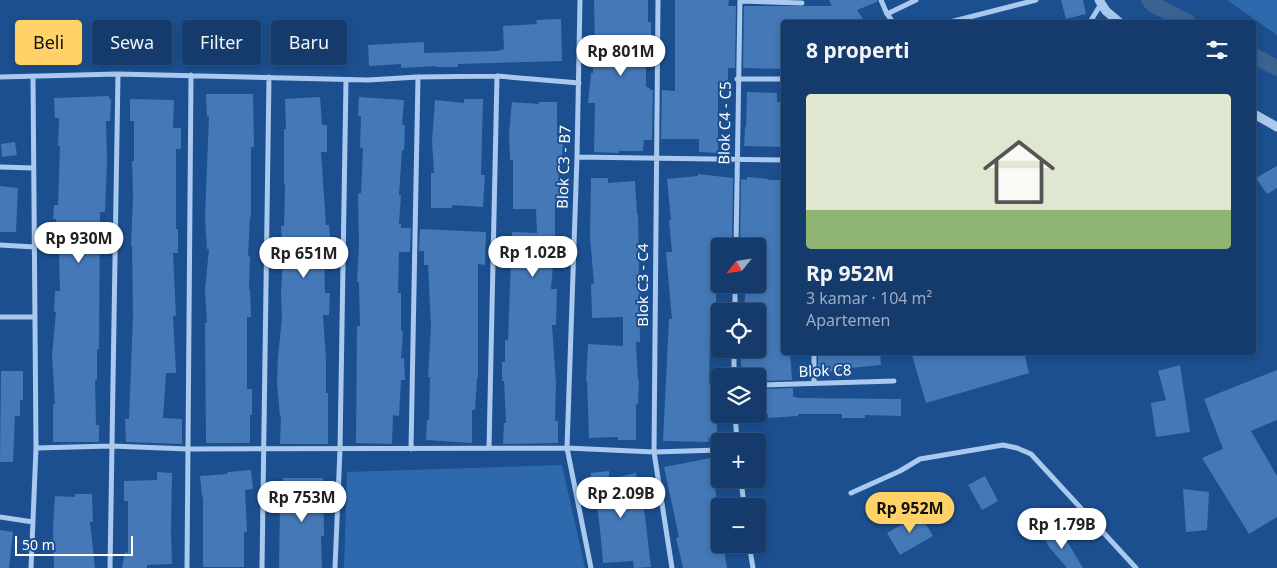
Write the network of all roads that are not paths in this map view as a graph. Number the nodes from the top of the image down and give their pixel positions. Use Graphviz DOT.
graph roads {
  1 [pos="580,0"];
  2 [pos="658,0"];
  3 [pos="740,0"];
  4 [pos="881,0"];
  5 [pos="916,0"];
  6 [pos="1036,0"];
  7 [pos="1100,2"];
  8 [pos="802,3"];
  9 [pos="887,14"];
  10 [pos="892,20"];
  11 [pos="958,20"];
  12 [pos="1091,20"];
  13 [pos="1117,20"];
  14 [pos="118,74"];
  15 [pos="191,75"];
  16 [pos="33,76"];
  17 [pos="497,76"];
  18 [pos="0,77"];
  19 [pos="269,77"];
  20 [pos="418,77"];
  21 [pos="738,79"];
  22 [pos="781,79"];
  23 [pos="346,80"];
  24 [pos="578,83"];
  25 [pos="1256,115"];
  26 [pos="1277,128"];
  27 [pos="577,157"];
  28 [pos="657,158"];
  29 [pos="737,160"];
  30 [pos="781,160"];
  31 [pos="0,168"];
  32 [pos="34,168"];
  33 [pos="736,238"];
  34 [pos="0,245"];
  35 [pos="35,247"];
  36 [pos="0,317"];
  37 [pos="35,317"];
  38 [pos="814,355"];
  39 [pos="894,381"];
  40 [pos="814,384"];
  41 [pos="766,385"];
  42 [pos="111,446"];
  43 [pos="36,448"];
  44 [pos="489,448"];
  45 [pos="567,448"];
  46 [pos="188,449"];
  47 [pos="263,449"];
  48 [pos="340,449"];
  49 [pos="411,450"];
  50 [pos="711,450"];
  51 [pos="654,452"];
  52 [pos="851,494"];
  53 [pos="0,517"];
  54 [pos="33,522"];
  55 [pos="750,553"];
  56 [pos="31,568"];
  57 [pos="110,568"];
  58 [pos="187,568"];
  59 [pos="262,568"];
  60 [pos="335,568"];
  61 [pos="591,568"];
  62 [pos="672,568"];
  63 [pos="753,568"];
  64 [pos="1136,568"];
  1 -- 24 [label="street, Blok C3 - B7"];
  2 -- 28 [label="street, Blok C3 - C4"];
  3 -- 8 [label="street"];
  3 -- 21 [label="street, Blok C4 - C5"];
  4 -- 9 [label="street"];
  5 -- 9 [label="street"];
  6 -- 11 [label="street"];
  7 -- 12 [label="street"];
  7 -- 13 [label="street"];
  9 -- 10 [label="street"];
  14 -- 15 [label="street"];
  14 -- 16 [label="street"];
  14 -- 42 [label="street"];
  15 -- 19 [label="street"];
  15 -- 46 [label="street"];
  16 -- 18 [label="street"];
  16 -- 32 [label="street"];
  17 -- 20 [label="street"];
  17 -- 24 [label="street"];
  17 -- 44 [label="street"];
  19 -- 23 [label="street"];
  19 -- 47 [label="street"];
  20 -- 23 [label="street"];
  20 -- 49 [label="street"];
  21 -- 22 [label="street"];
  21 -- 29 [label="street, Blok C4 - C5"];
  23 -- 48 [label="street"];
  24 -- 27 [label="street, Blok C3 - B7"];
  25 -- 26 [label="street"];
  27 -- 28 [label="street"];
  27 -- 45 [label="street, Blok C3 - B7"];
  28 -- 29 [label="street"];
  28 -- 51 [label="street, Blok C3 - C4"];
  29 -- 30 [label="street"];
  29 -- 33 [label="street, Blok C4 - C5"];
  31 -- 32 [label="street"];
  32 -- 35 [label="street"];
  34 -- 35 [label="street"];
  35 -- 37 [label="street"];
  36 -- 37 [label="street"];
  37 -- 43 [label="street"];
  38 -- 40 [label="street"];
  39 -- 40 [label="street, Blok C8"];
  40 -- 41 [label="street, Blok C8"];
  42 -- 43 [label="street"];
  42 -- 46 [label="street"];
  42 -- 57 [label="street"];
  43 -- 54 [label="street"];
  44 -- 45 [label="street"];
  44 -- 49 [label="street"];
  45 -- 51 [label="street"];
  45 -- 61 [label="street, Blok C3 - B7"];
  46 -- 47 [label="street"];
  46 -- 58 [label="street"];
  47 -- 48 [label="street"];
  47 -- 59 [label="street"];
  48 -- 49 [label="street"];
  48 -- 60 [label="street"];
  50 -- 51 [label="street"];
  51 -- 62 [label="street, Blok C3 - C4"];
  52 -- 64 [label="street"];
  53 -- 54 [label="street"];
  54 -- 56 [label="street"];
  55 -- 63 [label="street"];
}
